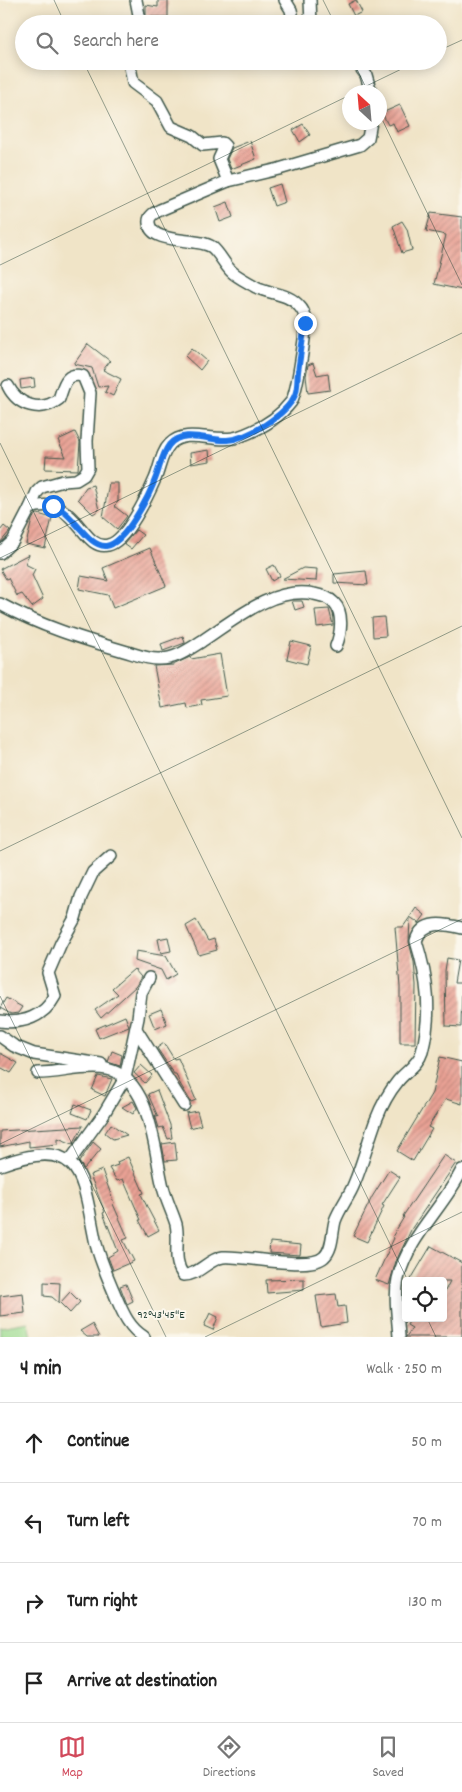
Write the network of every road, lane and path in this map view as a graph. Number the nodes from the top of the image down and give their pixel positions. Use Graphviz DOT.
graph roads {
  1 [pos="136,0"];
  2 [pos="285,0"];
  3 [pos="310,0"];
  4 [pos="139,15"];
  5 [pos="292,15"];
  6 [pos="311,15"];
  7 [pos="131,70"];
  8 [pos="362,70"];
  9 [pos="369,85"];
  10 [pos="370,130"];
  11 [pos="228,181"];
  12 [pos="8,386"];
  13 [pos="30,508"];
  14 [pos="0,553"];
  15 [pos="0,604"];
  16 [pos="336,646"];
  17 [pos="111,856"];
  18 [pos="462,928"];
  19 [pos="148,978"];
  20 [pos="0,1021"];
  21 [pos="136,1029"];
  22 [pos="0,1036"];
  23 [pos="108,1070"];
  24 [pos="38,1073"];
  25 [pos="125,1078"];
  26 [pos="184,1105"];
  27 [pos="69,1162"];
  28 [pos="0,1165"];
  29 [pos="462,1170"];
  30 [pos="144,1337"];
  31 [pos="399,1337"];
  1 -- 4 [label="street"];
  2 -- 5 [label="street"];
  3 -- 6 [label="street"];
  7 -- 11 [label="street"];
  8 -- 9 [label="street"];
  10 -- 11 [label="street"];
  11 -- 13 [label="street"];
  12 -- 13 [label="street"];
  13 -- 14 [label="street"];
  15 -- 16 [label="street"];
  17 -- 20 [label="street"];
  18 -- 25 [label="street"];
  19 -- 21 [label="street"];
  21 -- 25 [label="street"];
  21 -- 26 [label="street"];
  22 -- 23 [label="street"];
  23 -- 24 [label="street"];
  23 -- 25 [label="street"];
  25 -- 27 [label="street"];
  27 -- 28 [label="street"];
  27 -- 30 [label="street"];
  29 -- 31 [label="street"];
}
